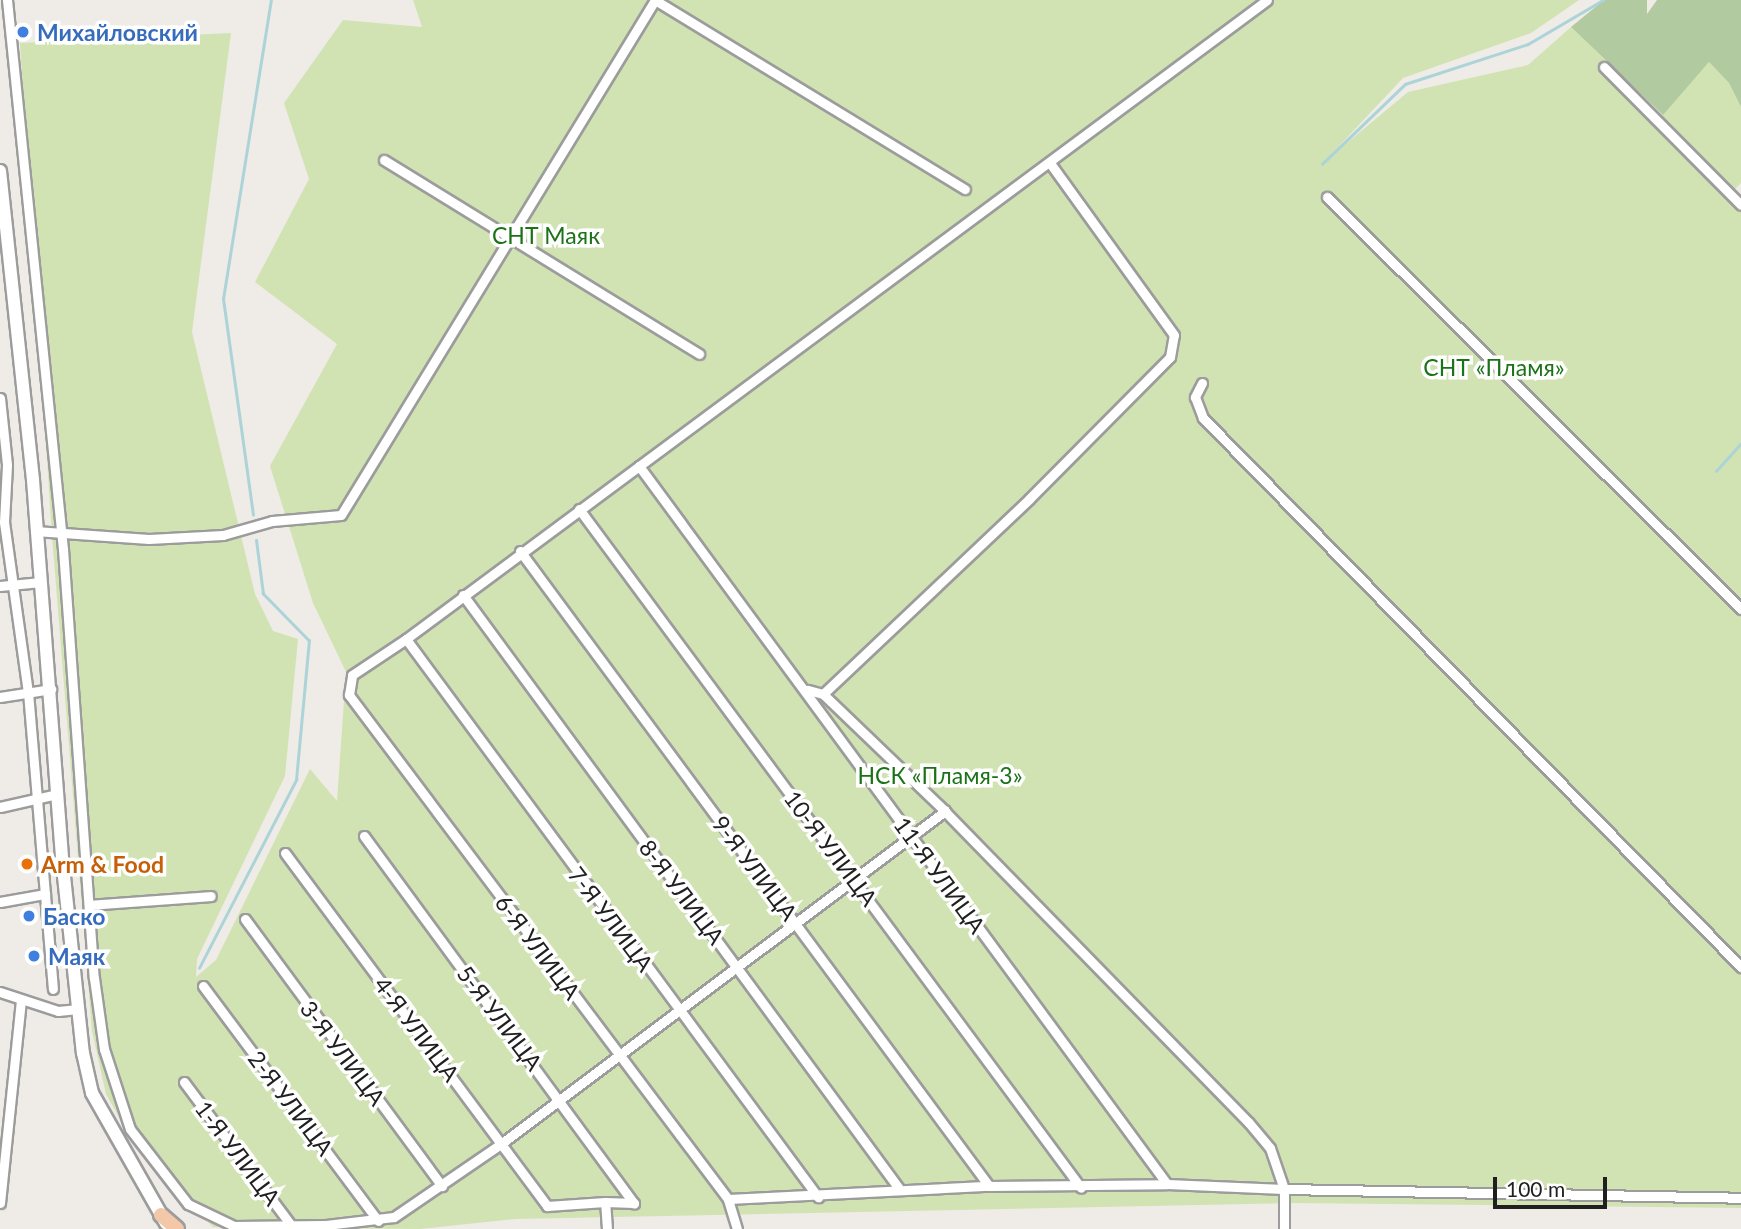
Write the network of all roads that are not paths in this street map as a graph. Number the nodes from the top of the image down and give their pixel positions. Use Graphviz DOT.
graph roads {
  1 [pos="7,0"];
  2 [pos="655,0"];
  3 [pos="1267,0"];
  4 [pos="1604,67"];
  5 [pos="384,160"];
  6 [pos="1049,162"];
  7 [pos="0,171"];
  8 [pos="965,189"];
  9 [pos="1,194"];
  10 [pos="1327,197"];
  11 [pos="1741,205"];
  12 [pos="509,240"];
  13 [pos="699,354"];
  14 [pos="1202,383"];
  15 [pos="0,398"];
  16 [pos="639,466"];
  17 [pos="3,475"];
  18 [pos="579,509"];
  19 [pos="35,531"];
  20 [pos="58,531"];
  21 [pos="520,551"];
  22 [pos="41,582"];
  23 [pos="15,583"];
  24 [pos="0,586"];
  25 [pos="463,595"];
  26 [pos="1741,609"];
  27 [pos="406,639"];
  28 [pos="51,689"];
  29 [pos="808,690"];
  30 [pos="28,692"];
  31 [pos="823,694"];
  32 [pos="0,697"];
  33 [pos="57,794"];
  34 [pos="36,799"];
  35 [pos="0,807"];
  36 [pos="945,811"];
  37 [pos="364,835"];
  38 [pos="911,836"];
  39 [pos="285,853"];
  40 [pos="63,867"];
  41 [pos="44,869"];
  42 [pos="855,880"];
  43 [pos="45,894"];
  44 [pos="211,896"];
  45 [pos="0,902"];
  46 [pos="89,905"];
  47 [pos="245,919"];
  48 [pos="795,923"];
  49 [pos="737,967"];
  50 [pos="1741,967"];
  51 [pos="203,986"];
  52 [pos="53,989"];
  53 [pos="0,992"];
  54 [pos="21,1000"];
  55 [pos="78,1009"];
  56 [pos="679,1010"];
  57 [pos="618,1055"];
  58 [pos="184,1082"];
  59 [pos="560,1099"];
  60 [pos="502,1143"];
  61 [pos="142,1149"];
  62 [pos="127,1158"];
  63 [pos="1167,1184"];
  64 [pos="442,1186"];
  65 [pos="989,1186"];
  66 [pos="1081,1188"];
  67 [pos="1284,1189"];
  68 [pos="900,1190"];
  69 [pos="818,1197"];
  70 [pos="1741,1198"];
  71 [pos="728,1199"];
  72 [pos="605,1202"];
  73 [pos="0,1203"];
  74 [pos="378,1221"];
  75 [pos="161,1222"];
  76 [pos="291,1225"];
  77 [pos="170,1229"];
  78 [pos="177,1229"];
  79 [pos="607,1229"];
  80 [pos="737,1229"];
  81 [pos="1284,1229"];
  1 -- 20 [label="street"];
  2 -- 8 [label="street"];
  2 -- 12 [label="street"];
  3 -- 6 [label="street"];
  4 -- 11 [label="street"];
  5 -- 12 [label="street"];
  6 -- 16 [label="street"];
  6 -- 31 [label="street"];
  7 -- 9 [label="street"];
  9 -- 19 [label="street"];
  10 -- 26 [label="street"];
  12 -- 13 [label="street"];
  12 -- 20 [label="street"];
  14 -- 50 [label="street"];
  15 -- 17 [label="street"];
  16 -- 18 [label="street"];
  16 -- 29 [label="street, 11-Я УЛИЦА"];
  17 -- 23 [label="street"];
  18 -- 21 [label="street"];
  18 -- 42 [label="street, 10-Я УЛИЦА"];
  19 -- 20 [label="street"];
  19 -- 22 [label="street"];
  20 -- 46 [label="street"];
  21 -- 25 [label="street"];
  21 -- 48 [label="street, 9-Я УЛИЦА"];
  22 -- 23 [label="street"];
  22 -- 28 [label="street"];
  23 -- 24 [label="street"];
  23 -- 30 [label="street"];
  25 -- 27 [label="street"];
  25 -- 49 [label="street, 8-Я УЛИЦА"];
  27 -- 56 [label="street, 7-Я УЛИЦА"];
  27 -- 57 [label="street, 6-Я УЛИЦА"];
  28 -- 30 [label="street"];
  28 -- 33 [label="street"];
  29 -- 31 [label="street"];
  29 -- 38 [label="street, 11-Я УЛИЦА"];
  30 -- 32 [label="street"];
  30 -- 34 [label="street"];
  31 -- 36 [label="street"];
  33 -- 34 [label="street"];
  33 -- 40 [label="street"];
  34 -- 35 [label="street"];
  34 -- 41 [label="street"];
  36 -- 38 [label="street"];
  36 -- 67 [label="street"];
  37 -- 59 [label="street, 5-Я УЛИЦА"];
  38 -- 42 [label="street"];
  38 -- 63 [label="street, 11-Я УЛИЦА"];
  39 -- 60 [label="street, 4-Я УЛИЦА"];
  40 -- 41 [label="street"];
  40 -- 55 [label="street"];
  41 -- 43 [label="street"];
  42 -- 48 [label="street"];
  42 -- 66 [label="street, 10-Я УЛИЦА"];
  43 -- 45 [label="street"];
  43 -- 52 [label="street"];
  44 -- 46 [label="street"];
  46 -- 61 [label="street"];
  47 -- 64 [label="street, 3-Я УЛИЦА"];
  48 -- 49 [label="street"];
  48 -- 65 [label="street, 9-Я УЛИЦА"];
  49 -- 56 [label="street"];
  49 -- 68 [label="street, 8-Я УЛИЦА"];
  51 -- 74 [label="street, 2-Я УЛИЦА"];
  53 -- 54 [label="street"];
  54 -- 55 [label="street"];
  54 -- 73 [label="street"];
  55 -- 62 [label="street"];
  56 -- 57 [label="street"];
  56 -- 69 [label="street, 7-Я УЛИЦА"];
  57 -- 59 [label="street"];
  57 -- 71 [label="street, 6-Я УЛИЦА"];
  58 -- 76 [label="street, 1-Я УЛИЦА"];
  59 -- 60 [label="street"];
  59 -- 72 [label="street, 5-Я УЛИЦА"];
  60 -- 64 [label="street"];
  60 -- 72 [label="street, 4-Я УЛИЦА"];
  61 -- 62 [label="street"];
  61 -- 76 [label="street"];
  62 -- 75 [label="street"];
  63 -- 66 [label="street"];
  63 -- 67 [label="street"];
  64 -- 74 [label="street"];
  65 -- 66 [label="street"];
  65 -- 68 [label="street"];
  67 -- 70 [label="street"];
  67 -- 81 [label="street"];
  68 -- 69 [label="street"];
  69 -- 71 [label="street"];
  71 -- 80 [label="street"];
  72 -- 79 [label="street"];
  74 -- 76 [label="street"];
  75 -- 77 [label="street"];
  75 -- 78 [label="main road"];
}
